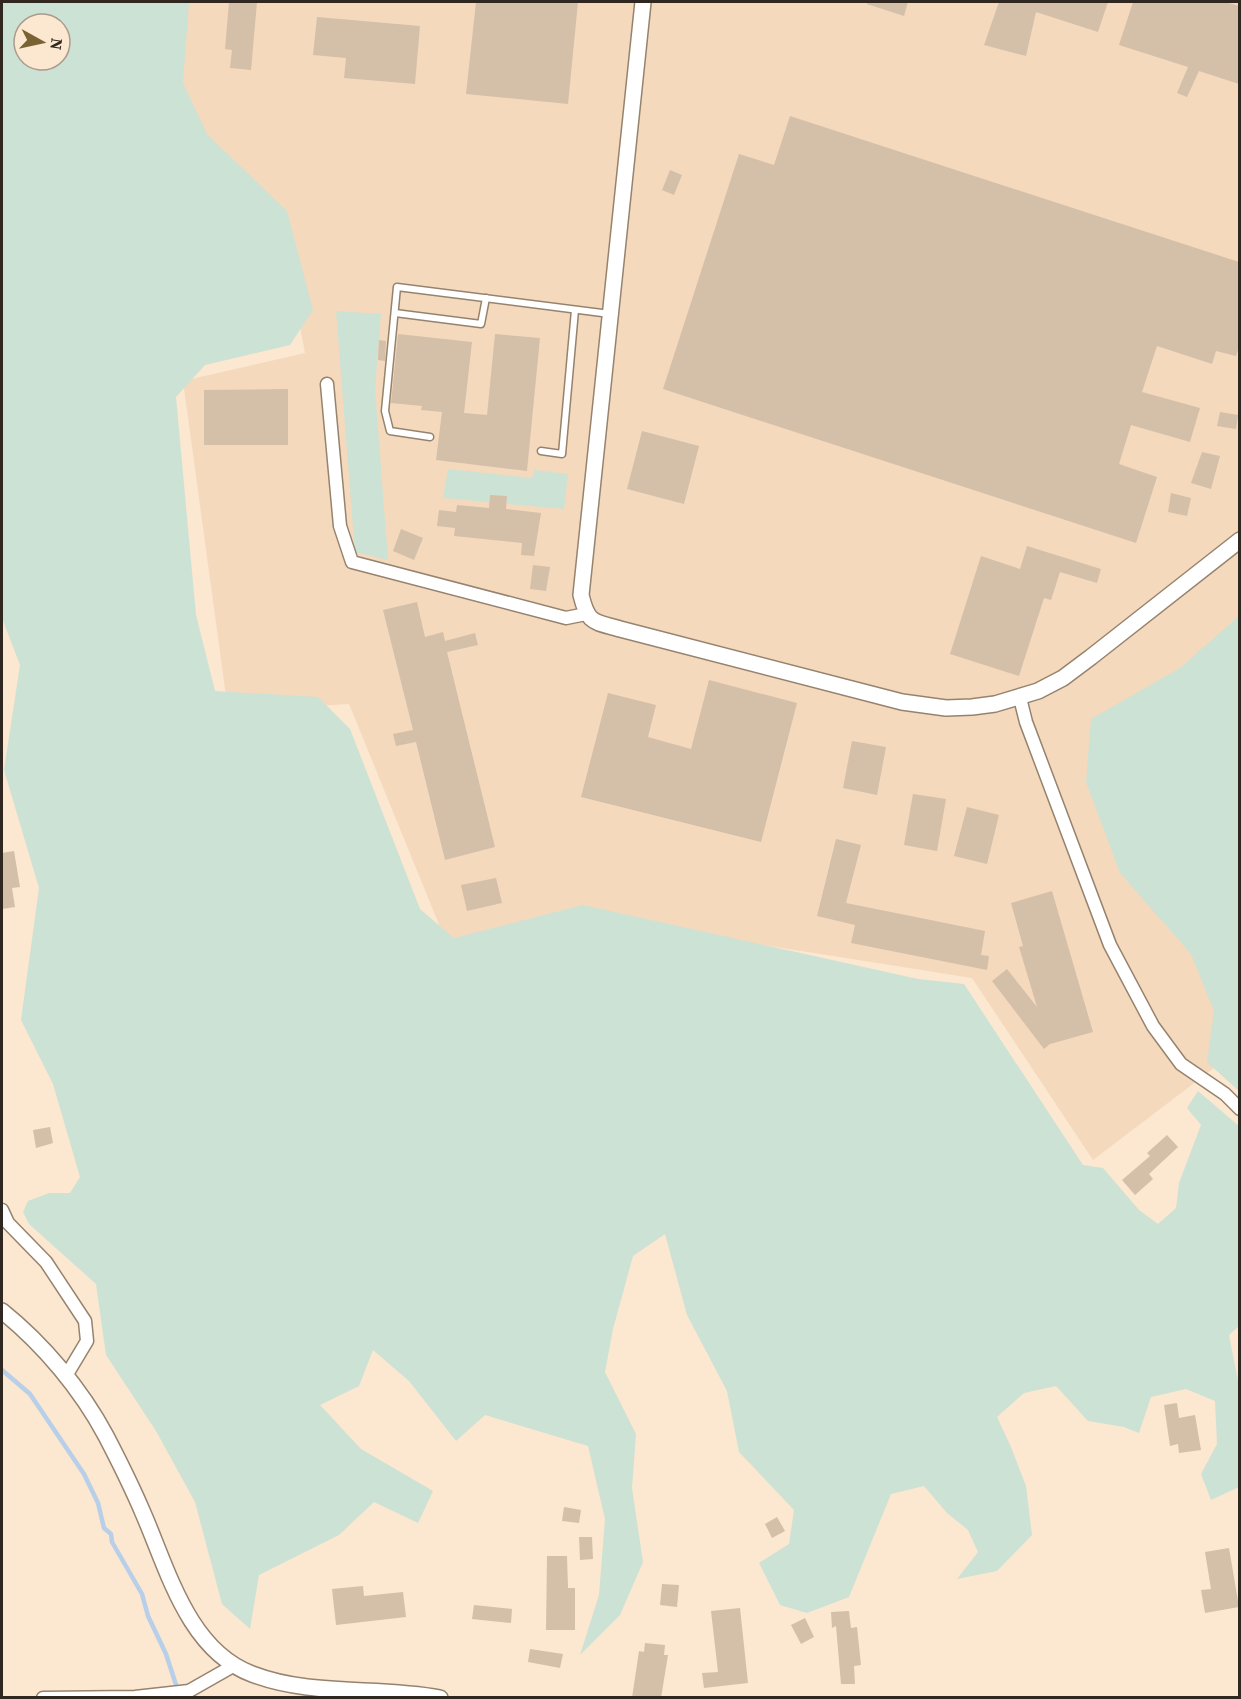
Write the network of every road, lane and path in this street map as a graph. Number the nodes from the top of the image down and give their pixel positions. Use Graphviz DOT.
graph roads {
  1 [pos="643,2"];
  2 [pos="486,298"];
  3 [pos="575,310"];
  4 [pos="395,313"];
  5 [pos="610,314"];
  6 [pos="327,384"];
  7 [pos="430,437"];
  8 [pos="541,451"];
  9 [pos="1239,540"];
  10 [pos="586,614"];
  11 [pos="1020,698"];
  12 [pos="1239,1109"];
  13 [pos="2,1210"];
  14 [pos="2,1311"];
  15 [pos="66,1376"];
  16 [pos="233,1666"];
  17 [pos="43,1698"];
  18 [pos="440,1698"];
  1 -- 5 [label="street"];
  2 -- 3 [label="lane"];
  2 -- 4 [label="lane"];
  2 -- 4 [label="lane"];
  3 -- 5 [label="lane"];
  3 -- 8 [label="lane"];
  4 -- 7 [label="lane"];
  5 -- 10 [label="street"];
  6 -- 10 [label="street"];
  9 -- 11 [label="street"];
  10 -- 11 [label="street"];
  11 -- 12 [label="street"];
  13 -- 15 [label="street"];
  14 -- 15 [label="street"];
  15 -- 16 [label="street"];
  16 -- 17 [label="street"];
  16 -- 18 [label="street"];
}
